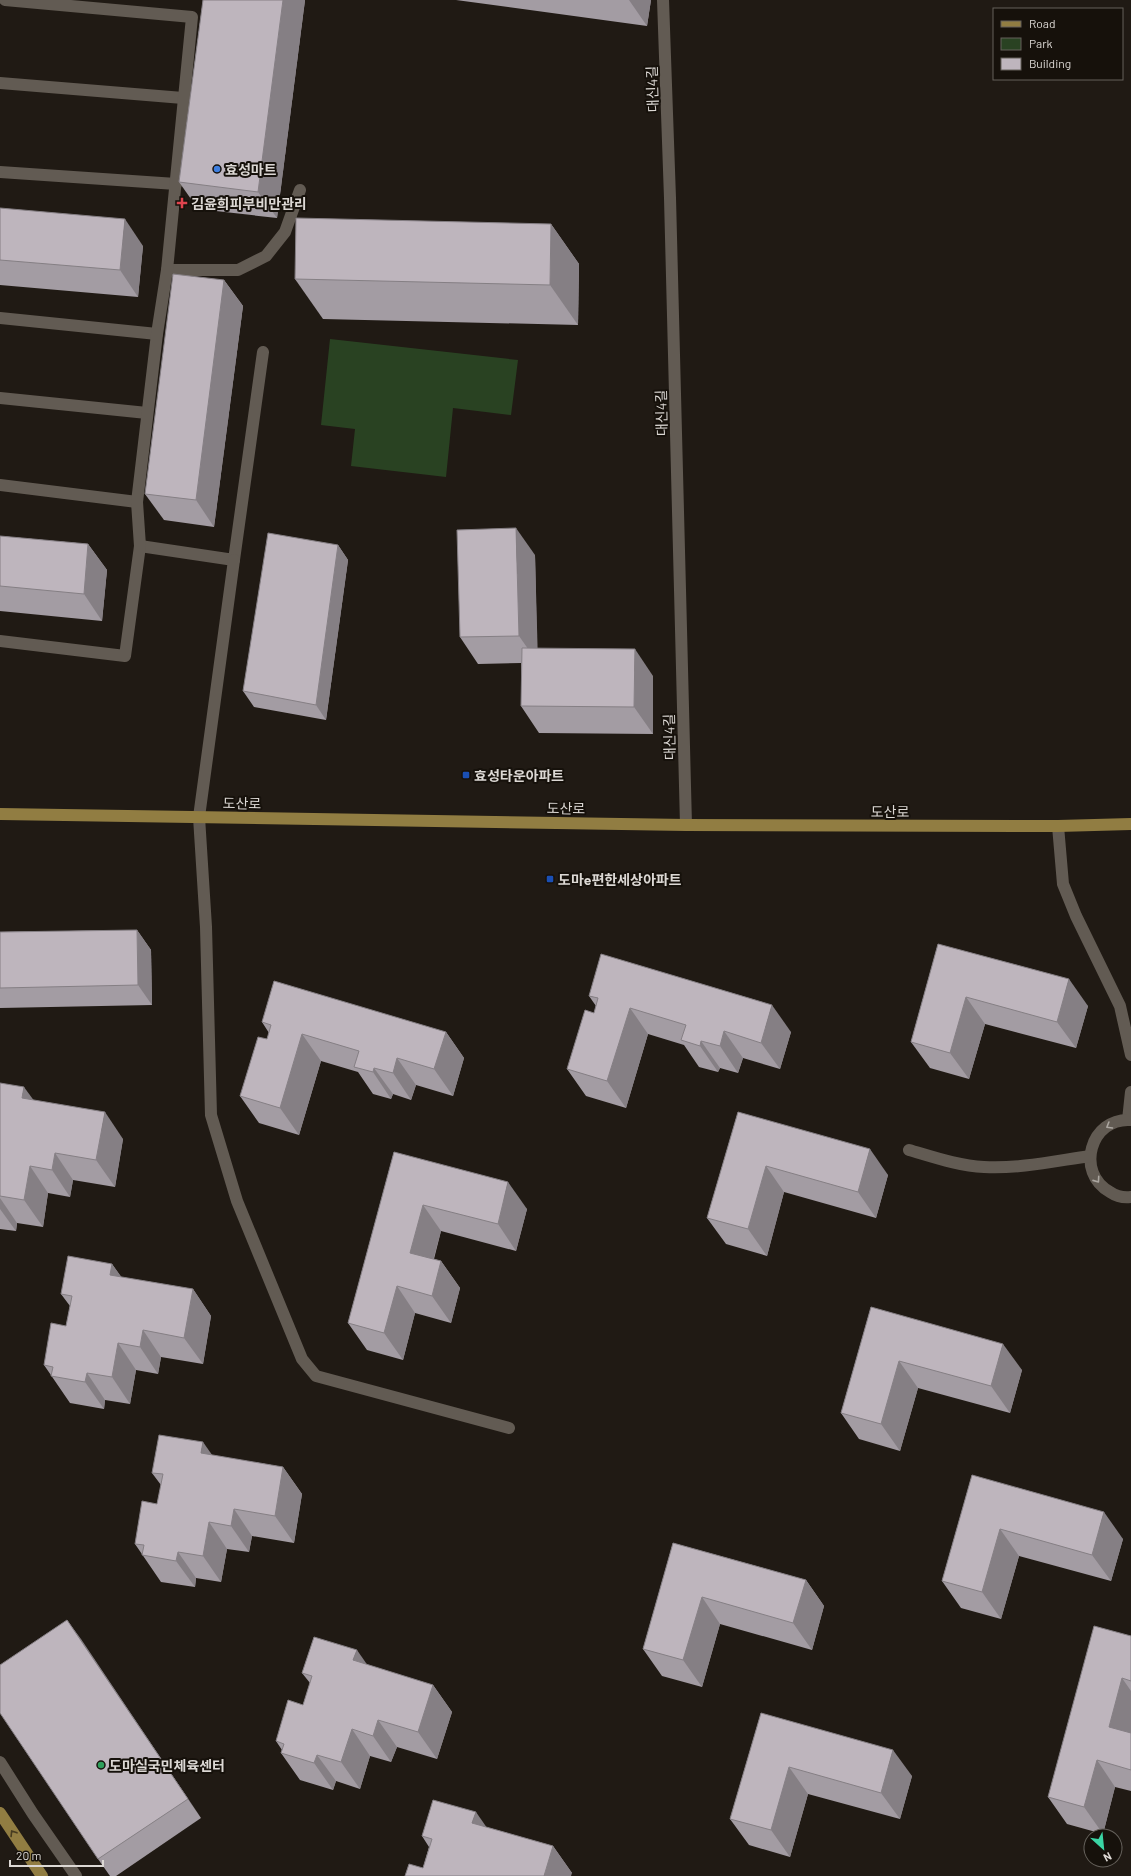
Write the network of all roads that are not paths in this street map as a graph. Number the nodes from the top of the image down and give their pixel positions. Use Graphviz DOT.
graph roads {
  1 [pos="5,0"];
  2 [pos="664,0"];
  3 [pos="0,83"];
  4 [pos="183,98"];
  5 [pos="0,172"];
  6 [pos="176,184"];
  7 [pos="300,190"];
  8 [pos="167,270"];
  9 [pos="0,318"];
  10 [pos="157,334"];
  11 [pos="263,352"];
  12 [pos="0,398"];
  13 [pos="147,413"];
  14 [pos="0,485"];
  15 [pos="137,502"];
  16 [pos="140,546"];
  17 [pos="234,560"];
  18 [pos="0,641"];
  19 [pos="0,814"];
  20 [pos="199,817"];
  21 [pos="1131,824"];
  22 [pos="686,825"];
  23 [pos="1058,826"];
  24 [pos="1131,1055"];
  25 [pos="1131,1092"];
  26 [pos="1130,1120"];
  27 [pos="909,1150"];
  28 [pos="1090,1156"];
  29 [pos="1131,1197"];
  30 [pos="509,1428"];
  31 [pos="0,1762"];
  32 [pos="0,1813"];
  33 [pos="42,1876"];
  34 [pos="76,1876"];
  1 -- 4 [label="street"];
  2 -- 22 [label="street, 대신4길"];
  3 -- 4 [label="street"];
  4 -- 6 [label="street"];
  5 -- 6 [label="street"];
  6 -- 8 [label="street"];
  7 -- 8 [label="street"];
  8 -- 10 [label="street"];
  9 -- 10 [label="street"];
  10 -- 13 [label="street"];
  11 -- 17 [label="street"];
  12 -- 13 [label="street"];
  13 -- 15 [label="street"];
  14 -- 15 [label="street"];
  15 -- 16 [label="street"];
  16 -- 17 [label="street"];
  16 -- 18 [label="street"];
  17 -- 20 [label="street"];
  19 -- 20 [label="main road, 도산로"];
  20 -- 22 [label="main road, 도산로"];
  20 -- 30 [label="street"];
  21 -- 23 [label="main road, 도산로"];
  22 -- 23 [label="main road, 도산로"];
  23 -- 24 [label="street"];
  25 -- 26 [label="street"];
  26 -- 28 [label="street, one-way"];
  27 -- 28 [label="street"];
  28 -- 29 [label="street, one-way"];
  31 -- 34 [label="street"];
  33 -- 32 [label="main road, one-way"];
}
